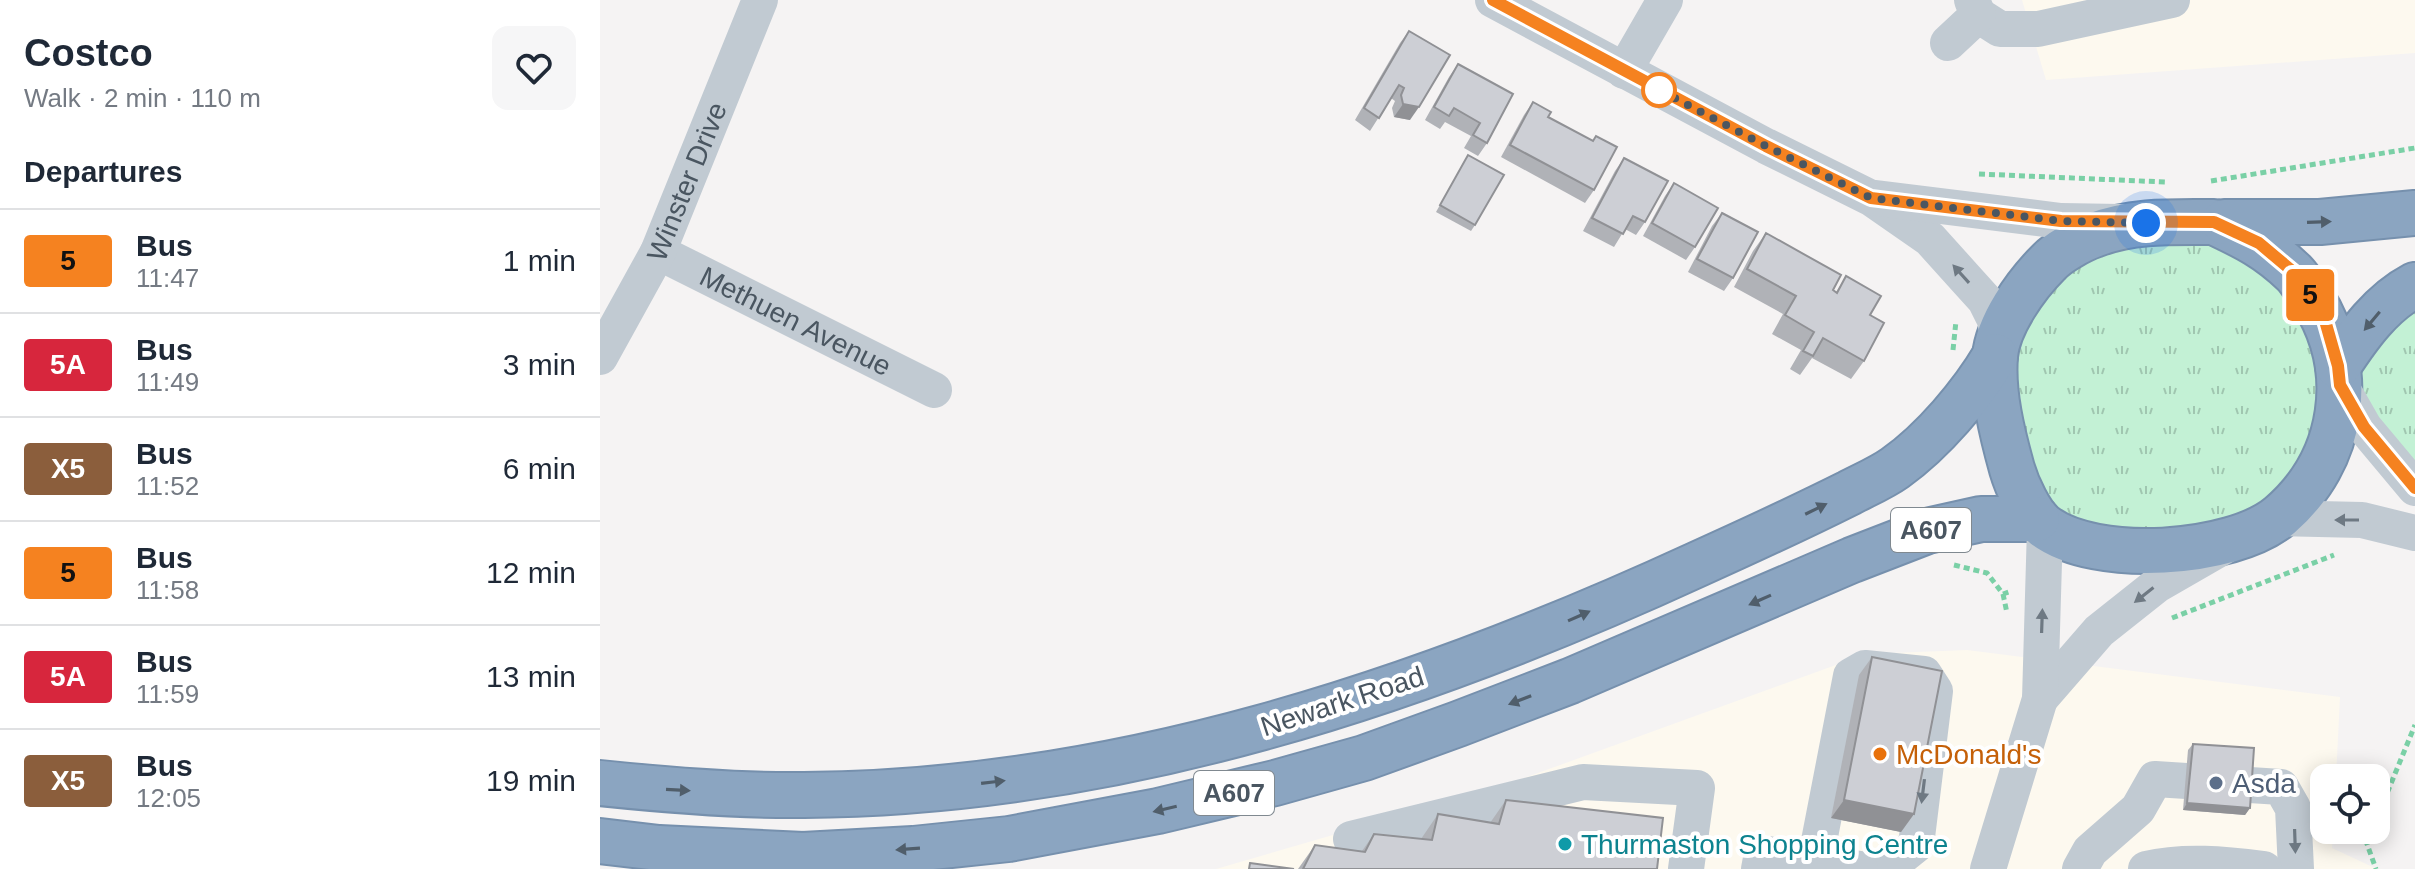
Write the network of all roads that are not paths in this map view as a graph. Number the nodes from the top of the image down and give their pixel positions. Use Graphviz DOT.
graph roads {
  1 [pos="760,0"];
  2 [pos="1493,0"];
  3 [pos="1665,0"];
  4 [pos="2172,0"];
  5 [pos="1975,8"];
  6 [pos="1948,43"];
  7 [pos="1624,71"];
  8 [pos="2215,195"];
  9 [pos="1871,198"];
  10 [pos="2415,213"];
  11 [pos="2146,223"];
  12 [pos="658,252"];
  13 [pos="2415,285"];
  14 [pos="1997,348"];
  15 [pos="600,357"];
  16 [pos="2339,375"];
  17 [pos="934,390"];
  18 [pos="2415,488"];
  19 [pos="2278,518"];
  20 [pos="2041,523"];
  21 [pos="2415,533"];
  22 [pos="2234,541"];
  23 [pos="2040,699"];
  24 [pos="600,783"];
  25 [pos="2146,794"];
  26 [pos="1351,839"];
  27 [pos="600,841"];
  28 [pos="1688,856"];
  29 [pos="1760,861"];
  30 [pos="1838,865"];
  31 [pos="2157,866"];
  32 [pos="1886,869"];
  33 [pos="1988,869"];
  34 [pos="2080,869"];
  35 [pos="2264,869"];
  36 [pos="2296,869"];
  1 -- 12 [label="street, Winster Drive"];
  2 -- 7 [label="street"];
  3 -- 7 [label="street"];
  4 -- 5 [label="street"];
  5 -- 6 [label="street"];
  7 -- 9 [label="street"];
  8 -- 10 [label="highway, Newark Road, one-way"];
  8 -- 11 [label="highway, Newark Road"];
  8 -- 16 [label="highway"];
  9 -- 11 [label="street"];
  14 -- 9 [label="street, one-way"];
  11 -- 14 [label="highway, Newark Road"];
  12 -- 15 [label="street, Winster Drive"];
  12 -- 17 [label="street, Methuen Avenue"];
  13 -- 16 [label="highway, one-way"];
  14 -- 20 [label="highway"];
  24 -- 14 [label="highway, Newark Road / A607, one-way"];
  16 -- 18 [label="street"];
  16 -- 19 [label="highway"];
  21 -- 19 [label="street, one-way"];
  19 -- 22 [label="highway"];
  20 -- 22 [label="highway"];
  23 -- 20 [label="street, one-way"];
  20 -- 27 [label="highway, Newark Road / A607, one-way"];
  22 -- 23 [label="street, one-way"];
  23 -- 33 [label="street"];
  25 -- 31 [label="street"];
  25 -- 34 [label="street"];
  25 -- 36 [label="street, one-way"];
  26 -- 28 [label="street"];
  29 -- 30 [label="street"];
  30 -- 32 [label="street, one-way"];
  31 -- 35 [label="street"];
}
